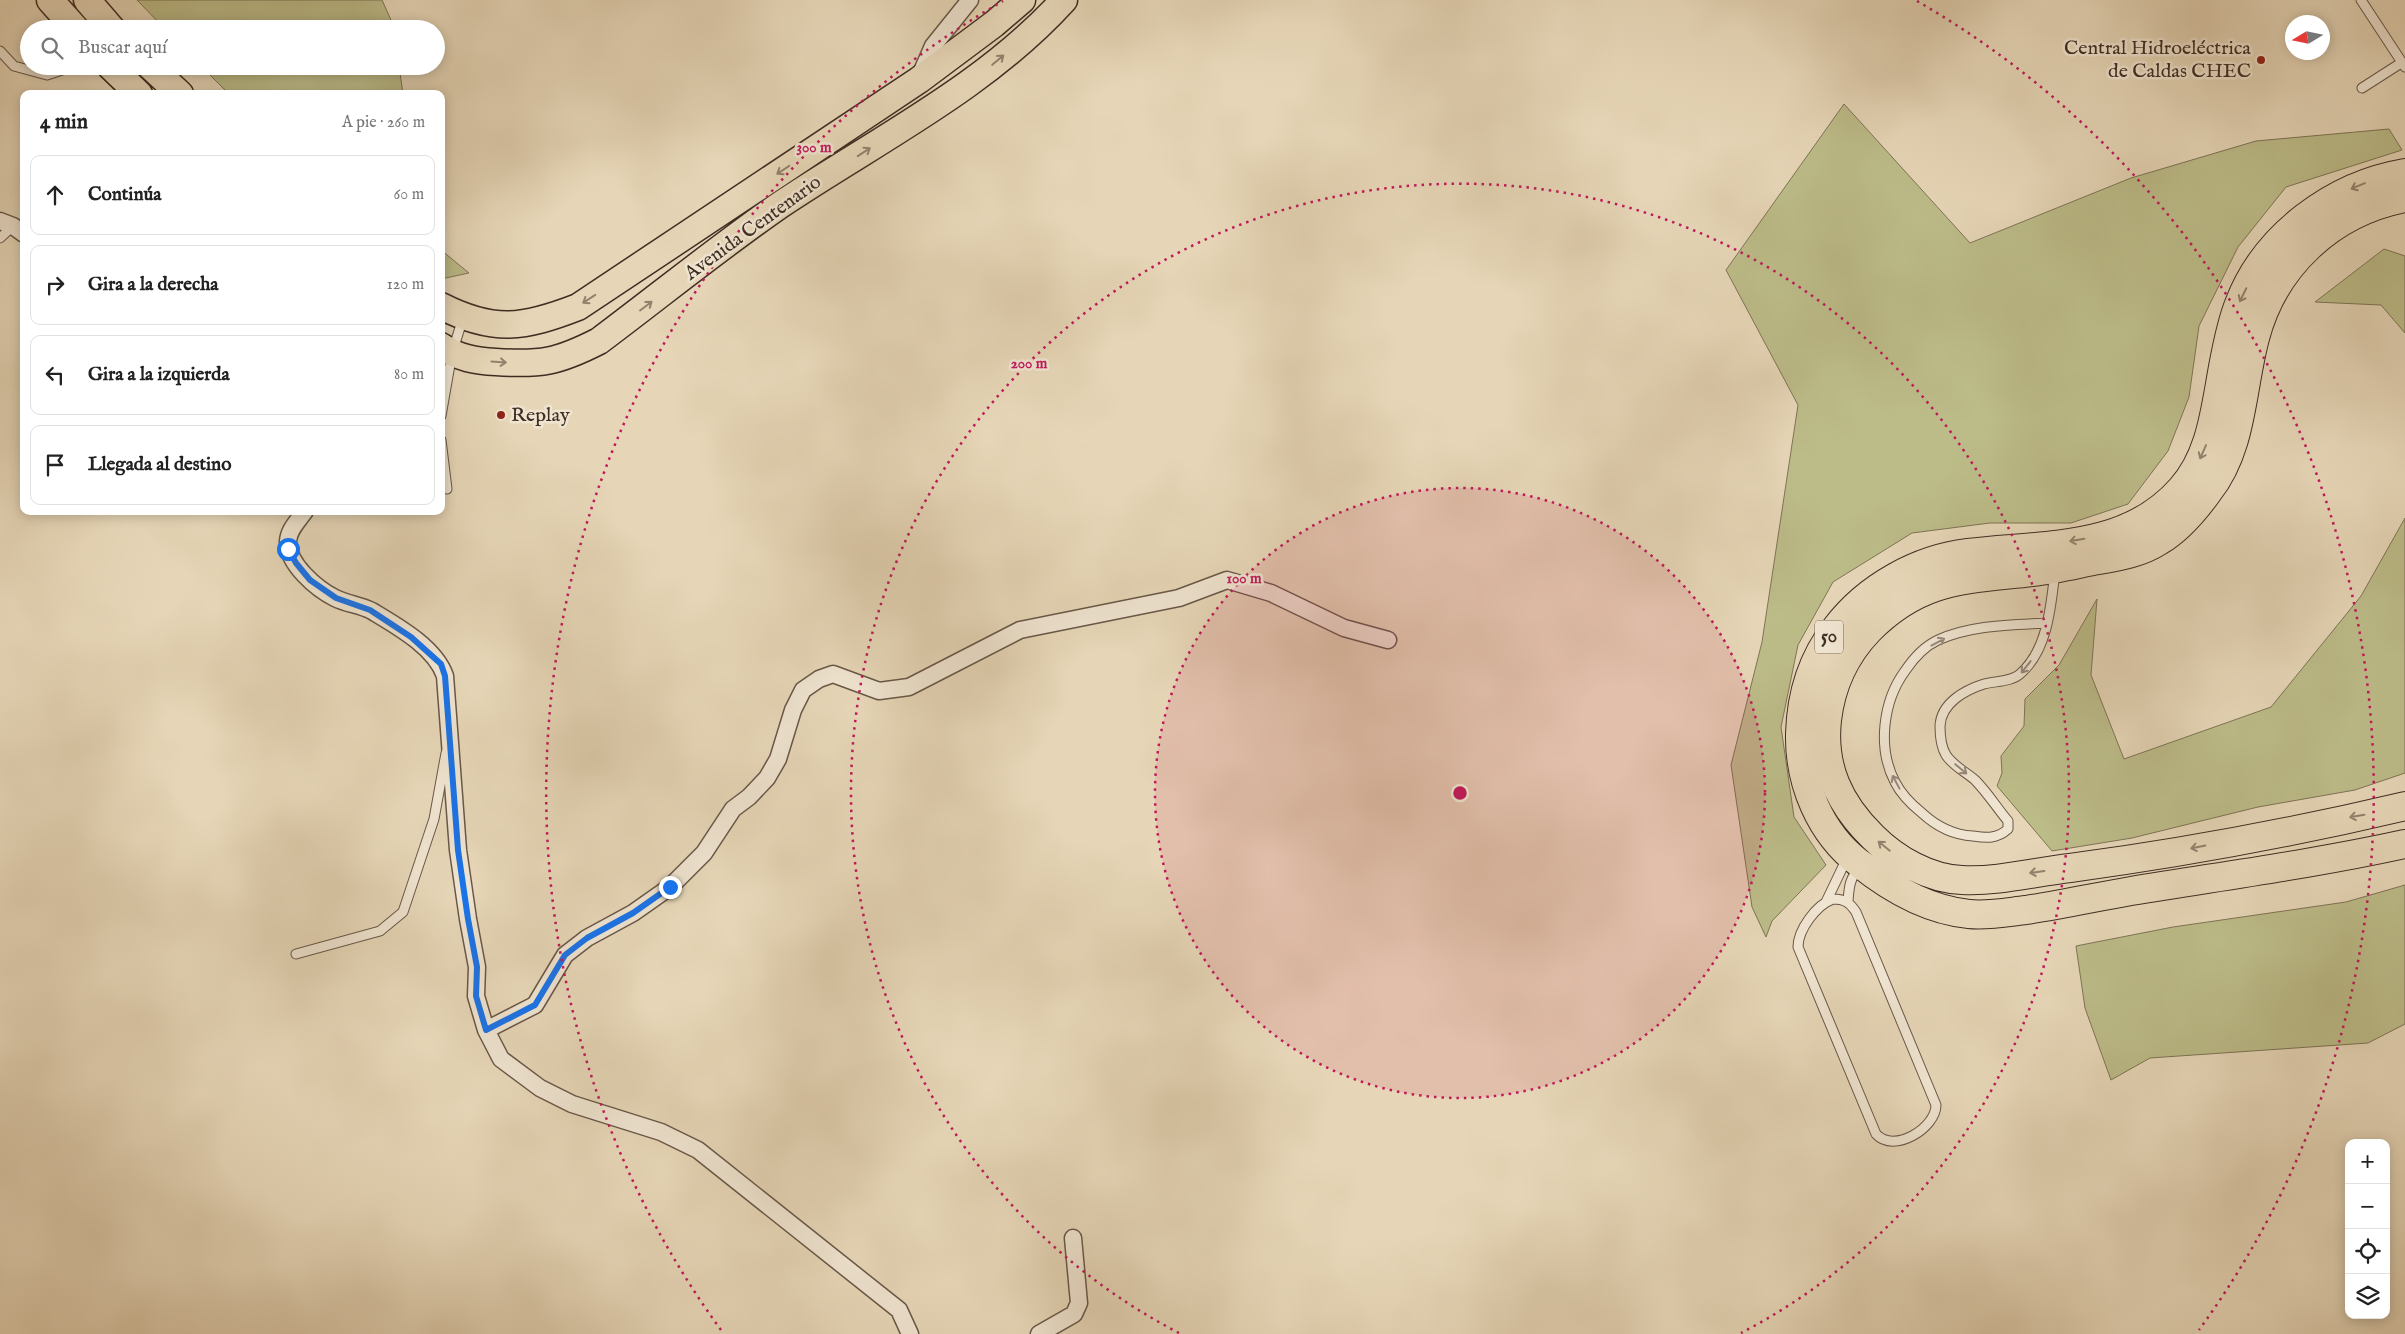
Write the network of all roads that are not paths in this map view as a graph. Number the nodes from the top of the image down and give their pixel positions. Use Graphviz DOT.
graph roads {
  1 [pos="50,0"];
  2 [pos="87,0"];
  3 [pos="970,0"];
  4 [pos="1022,0"];
  5 [pos="1064,0"];
  6 [pos="2361,0"];
  7 [pos="68,20"];
  8 [pos="104,20"];
  9 [pos="0,50"];
  10 [pos="2403,65"];
  11 [pos="20,68"];
  12 [pos="119,75"];
  13 [pos="160,75"];
  14 [pos="919,80"];
  15 [pos="2362,88"];
  16 [pos="135,90"];
  17 [pos="176,90"];
  18 [pos="2405,173"];
  19 [pos="2405,198"];
  20 [pos="12,227"];
  21 [pos="0,238"];
  22 [pos="452,312"];
  23 [pos="446,350"];
  24 [pos="445,363"];
  25 [pos="445,473"];
  26 [pos="447,489"];
  27 [pos="302,515"];
  28 [pos="2056,568"];
  29 [pos="2046,623"];
  30 [pos="1388,640"];
  31 [pos="449,736"];
  32 [pos="2405,806"];
  33 [pos="2405,844"];
  34 [pos="1856,860"];
  35 [pos="1826,902"];
  36 [pos="1848,902"];
  37 [pos="296,954"];
  38 [pos="486,1030"];
  39 [pos="1073,1238"];
  40 [pos="910,1334"];
  41 [pos="1039,1334"];
  1 -- 7 [label="main road"];
  2 -- 8 [label="main road"];
  3 -- 14 [label="street"];
  4 -- 14 [label="main road, Avenida Centenario"];
  23 -- 5 [label="main road, Avenida Centenario, one-way"];
  6 -- 10 [label="lane"];
  9 -- 11 [label="lane"];
  10 -- 15 [label="lane"];
  12 -- 16 [label="main road"];
  13 -- 17 [label="main road"];
  14 -- 22 [label="main road, Avenida Centenario, one-way"];
  18 -- 34 [label="highway, 50, one-way"];
  19 -- 28 [label="highway, 50"];
  20 -- 21 [label="lane"];
  22 -- 23 [label="lane"];
  23 -- 24 [label="lane"];
  25 -- 26 [label="lane"];
  27 -- 31 [label="street"];
  28 -- 29 [label="lane"];
  32 -- 28 [label="highway, 50, one-way"];
  29 -- 29 [label="lane, one-way"];
  30 -- 38 [label="street"];
  31 -- 37 [label="lane"];
  31 -- 38 [label="street"];
  33 -- 34 [label="highway, 50"];
  34 -- 35 [label="lane"];
  34 -- 36 [label="lane"];
  35 -- 36 [label="lane"];
  35 -- 36 [label="lane"];
  38 -- 40 [label="street"];
  39 -- 41 [label="street"];
}
